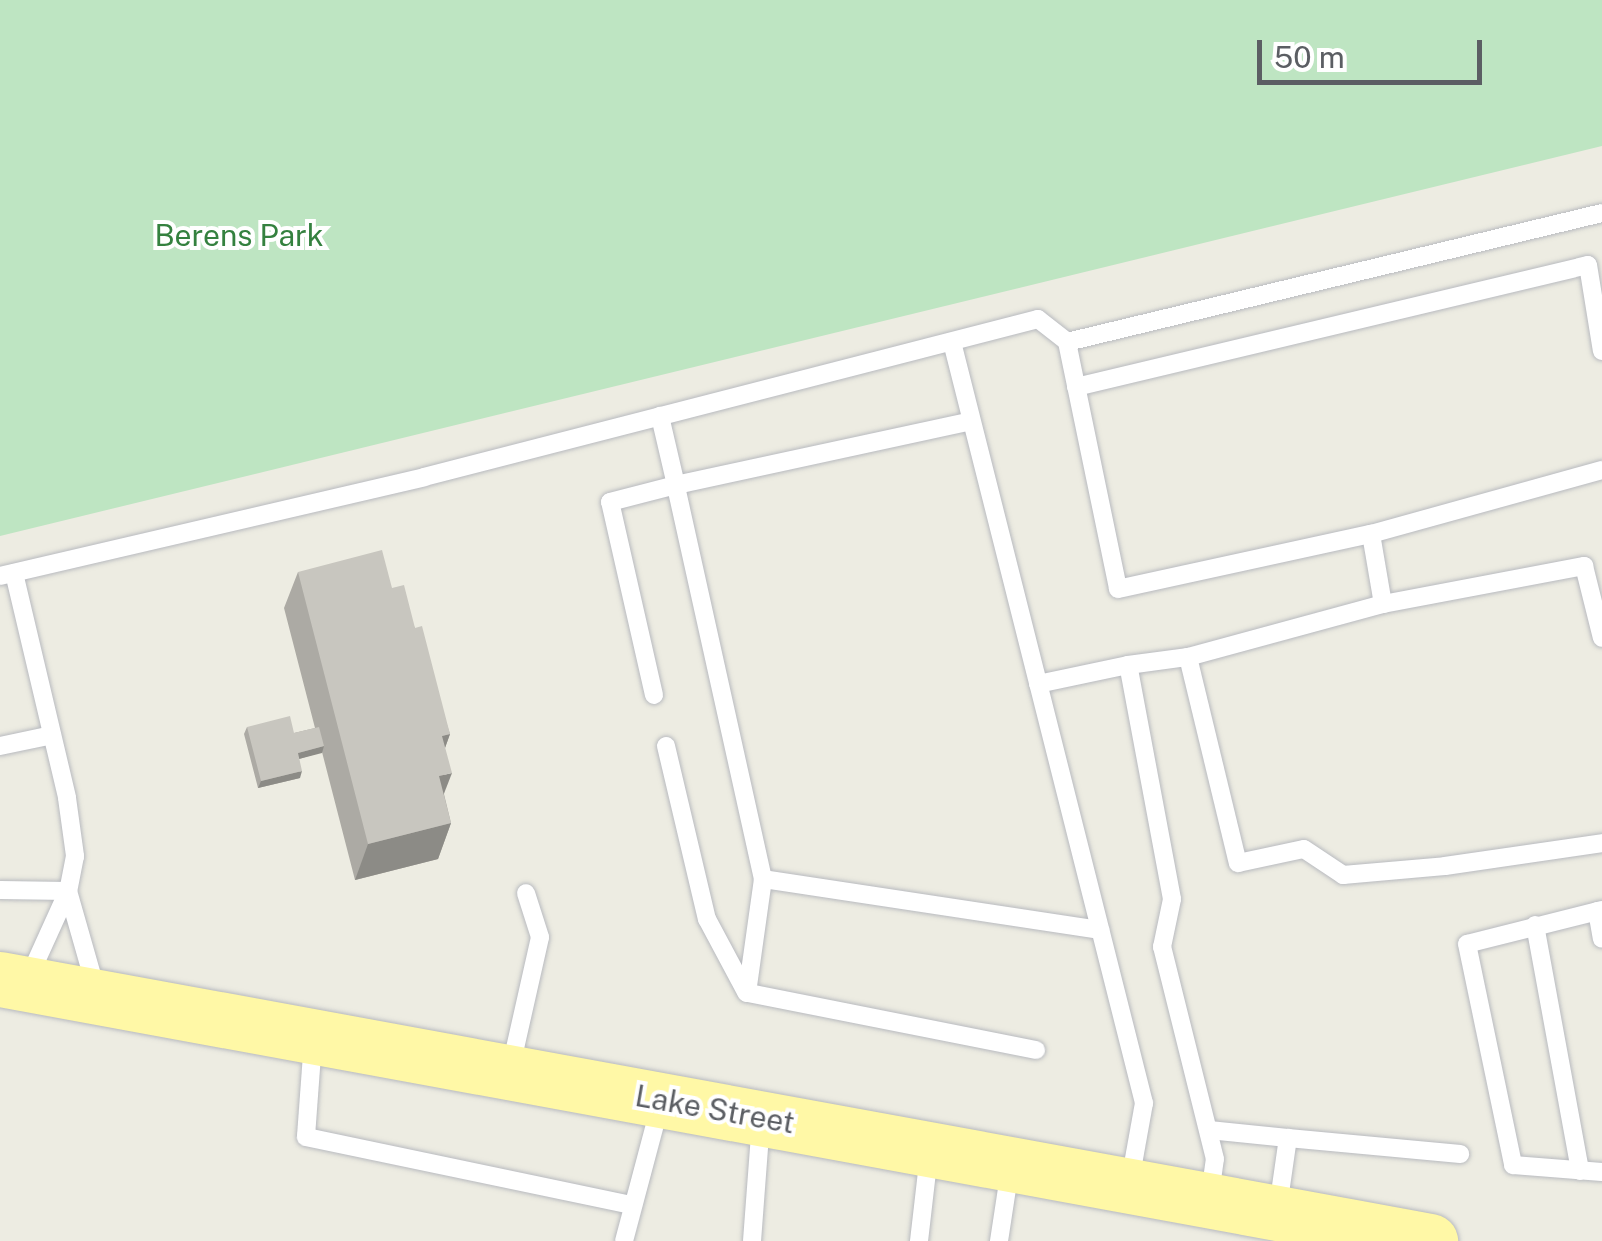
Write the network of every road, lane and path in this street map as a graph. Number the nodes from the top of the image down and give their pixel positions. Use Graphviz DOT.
graph roads {
  1 [pos="1602,212"];
  2 [pos="952,342"];
  3 [pos="1067,342"];
  4 [pos="1602,351"];
  5 [pos="1076,388"];
  6 [pos="660,416"];
  7 [pos="971,420"];
  8 [pos="1602,470"];
  9 [pos="676,485"];
  10 [pos="1371,534"];
  11 [pos="1593,564"];
  12 [pos="7,574"];
  13 [pos="1383,604"];
  14 [pos="1602,638"];
  15 [pos="1188,657"];
  16 [pos="1128,665"];
  17 [pos="1038,684"];
  18 [pos="654,695"];
  19 [pos="52,735"];
  20 [pos="0,746"];
  21 [pos="666,746"];
  22 [pos="1602,842"];
  23 [pos="763,878"];
  24 [pos="0,890"];
  25 [pos="68,890"];
  26 [pos="526,894"];
  27 [pos="1600,910"];
  28 [pos="1535,925"];
  29 [pos="1100,930"];
  30 [pos="1602,938"];
  31 [pos="13,981"];
  32 [pos="747,993"];
  33 [pos="98,996"];
  34 [pos="314,1036"];
  35 [pos="1036,1050"];
  36 [pos="510,1072"];
  37 [pos="662,1100"];
  38 [pos="761,1118"];
  39 [pos="1209,1130"];
  40 [pos="1288,1138"];
  41 [pos="930,1148"];
  42 [pos="1460,1154"];
  43 [pos="1011,1164"];
  44 [pos="1580,1171"];
  45 [pos="1602,1172"];
  46 [pos="1130,1185"];
  47 [pos="1209,1200"];
  48 [pos="632,1205"];
  49 [pos="1277,1212"];
  50 [pos="624,1241"];
  51 [pos="752,1241"];
  52 [pos="919,1241"];
  53 [pos="999,1241"];
  54 [pos="1430,1241"];
  1 -- 3 [label="lane"];
  2 -- 3 [label="lane"];
  2 -- 6 [label="lane"];
  2 -- 7 [label="lane"];
  3 -- 5 [label="lane"];
  4 -- 5 [label="lane"];
  5 -- 10 [label="lane"];
  6 -- 9 [label="lane"];
  6 -- 12 [label="lane"];
  7 -- 9 [label="lane"];
  7 -- 17 [label="lane"];
  8 -- 10 [label="lane"];
  9 -- 18 [label="lane"];
  9 -- 23 [label="lane"];
  10 -- 13 [label="lane"];
  11 -- 13 [label="lane"];
  11 -- 14 [label="lane"];
  12 -- 19 [label="lane"];
  13 -- 15 [label="lane"];
  15 -- 16 [label="lane"];
  15 -- 22 [label="lane"];
  16 -- 17 [label="lane"];
  16 -- 39 [label="lane"];
  17 -- 29 [label="lane"];
  19 -- 20 [label="lane"];
  19 -- 25 [label="lane"];
  21 -- 32 [label="lane"];
  23 -- 29 [label="lane"];
  23 -- 32 [label="lane"];
  24 -- 25 [label="lane"];
  25 -- 31 [label="lane"];
  25 -- 33 [label="lane"];
  26 -- 36 [label="lane"];
  27 -- 28 [label="lane"];
  27 -- 30 [label="lane"];
  28 -- 44 [label="lane"];
  28 -- 44 [label="lane"];
  29 -- 46 [label="lane"];
  31 -- 33 [label="main road, Lake Street"];
  32 -- 35 [label="lane"];
  33 -- 34 [label="main road, Lake Street"];
  34 -- 36 [label="main road, Lake Street"];
  34 -- 48 [label="lane"];
  36 -- 37 [label="main road, Lake Street"];
  37 -- 38 [label="main road, Lake Street"];
  37 -- 48 [label="lane"];
  38 -- 41 [label="main road, Lake Street"];
  38 -- 51 [label="lane"];
  39 -- 40 [label="lane"];
  39 -- 47 [label="lane"];
  40 -- 42 [label="lane"];
  40 -- 49 [label="lane"];
  41 -- 43 [label="main road, Lake Street"];
  41 -- 52 [label="lane"];
  43 -- 46 [label="main road, Lake Street"];
  43 -- 53 [label="lane"];
  44 -- 45 [label="lane"];
  46 -- 47 [label="main road, Lake Street"];
  47 -- 49 [label="main road, Lake Street"];
  48 -- 50 [label="lane"];
  49 -- 54 [label="main road, Lake Street"];
}
